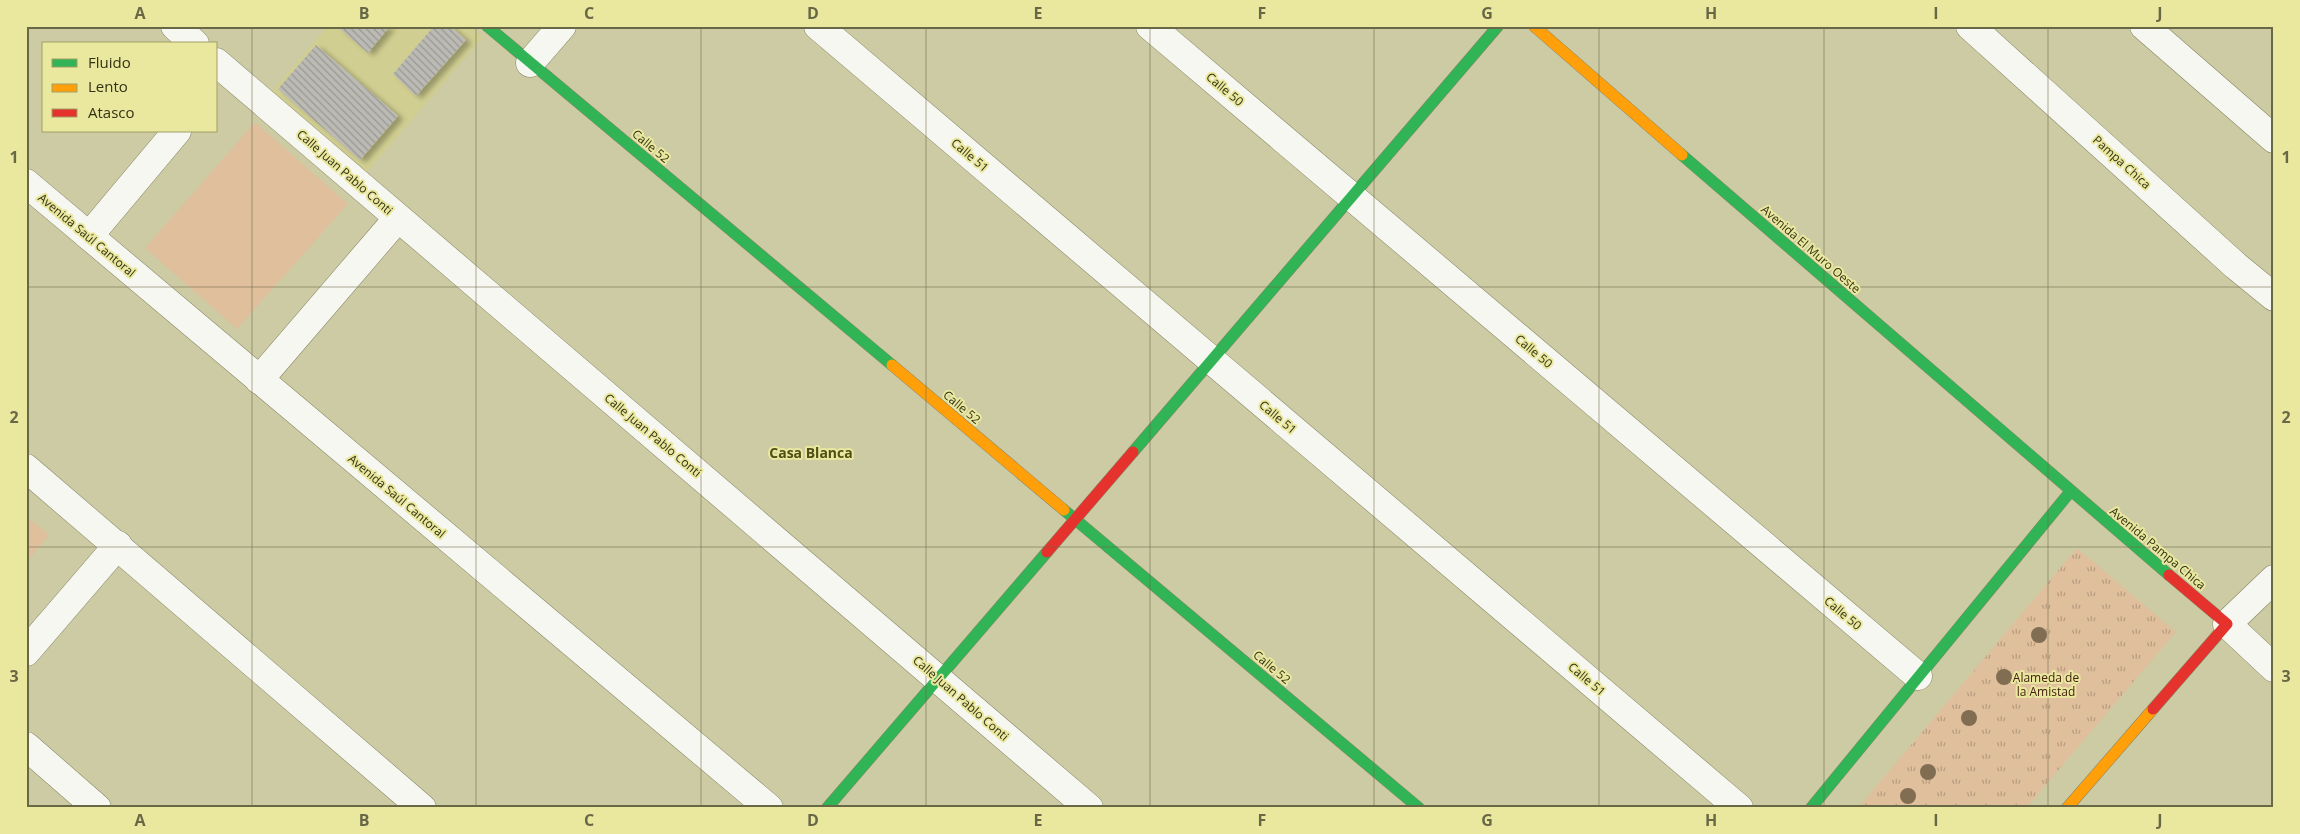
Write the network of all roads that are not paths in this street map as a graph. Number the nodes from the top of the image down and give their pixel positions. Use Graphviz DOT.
graph roads {
  1 [pos="175,26"];
  2 [pos="487,26"];
  3 [pos="562,26"];
  4 [pos="818,26"];
  5 [pos="1150,26"];
  6 [pos="1498,26"];
  7 [pos="1534,26"];
  8 [pos="1970,26"];
  9 [pos="2144,26"];
  10 [pos="193,42"];
  11 [pos="530,63"];
  12 [pos="220,73"];
  13 [pos="176,132"];
  14 [pos="2274,139"];
  15 [pos="26,183"];
  16 [pos="1352,197"];
  17 [pos="398,218"];
  18 [pos="89,236"];
  19 [pos="2274,298"];
  20 [pos="1212,361"];
  21 [pos="259,380"];
  22 [pos="26,468"];
  23 [pos="2070,492"];
  24 [pos="1074,520"];
  25 [pos="118,545"];
  26 [pos="2274,579"];
  27 [pos="2227,624"];
  28 [pos="26,652"];
  29 [pos="2274,668"];
  30 [pos="1918,676"];
  31 [pos="938,679"];
  32 [pos="26,746"];
  33 [pos="97,808"];
  34 [pos="422,808"];
  35 [pos="768,808"];
  36 [pos="827,808"];
  37 [pos="1089,808"];
  38 [pos="1419,808"];
  39 [pos="1739,808"];
  40 [pos="1811,808"];
  41 [pos="2067,808"];
  1 -- 10 [label="street"];
  2 -- 11 [label="street, Calle 52"];
  3 -- 11 [label="street"];
  4 -- 20 [label="street, Calle 51"];
  5 -- 16 [label="street, Calle 50"];
  6 -- 16 [label="street"];
  7 -- 23 [label="street, Avenida El Muro Oeste"];
  8 -- 19 [label="street, Pampa Chica"];
  9 -- 14 [label="street"];
  11 -- 24 [label="street, Calle 52"];
  12 -- 17 [label="street, Calle Juan Pablo Conti"];
  13 -- 18 [label="street"];
  15 -- 18 [label="street, Avenida Saúl Cantoral"];
  16 -- 20 [label="street"];
  16 -- 30 [label="street, Calle 50"];
  17 -- 21 [label="street"];
  17 -- 31 [label="street, Calle Juan Pablo Conti"];
  18 -- 21 [label="street, Avenida Saúl Cantoral"];
  20 -- 24 [label="street"];
  20 -- 39 [label="street, Calle 51"];
  21 -- 35 [label="street, Avenida Saúl Cantoral"];
  22 -- 25 [label="street"];
  23 -- 27 [label="street, Avenida Pampa Chica"];
  23 -- 30 [label="street"];
  24 -- 31 [label="street"];
  24 -- 38 [label="street, Calle 52"];
  25 -- 28 [label="street"];
  25 -- 34 [label="street"];
  26 -- 27 [label="street"];
  27 -- 29 [label="street"];
  27 -- 41 [label="street"];
  30 -- 40 [label="street"];
  31 -- 36 [label="street"];
  31 -- 37 [label="street, Calle Juan Pablo Conti"];
  32 -- 33 [label="street"];
}
